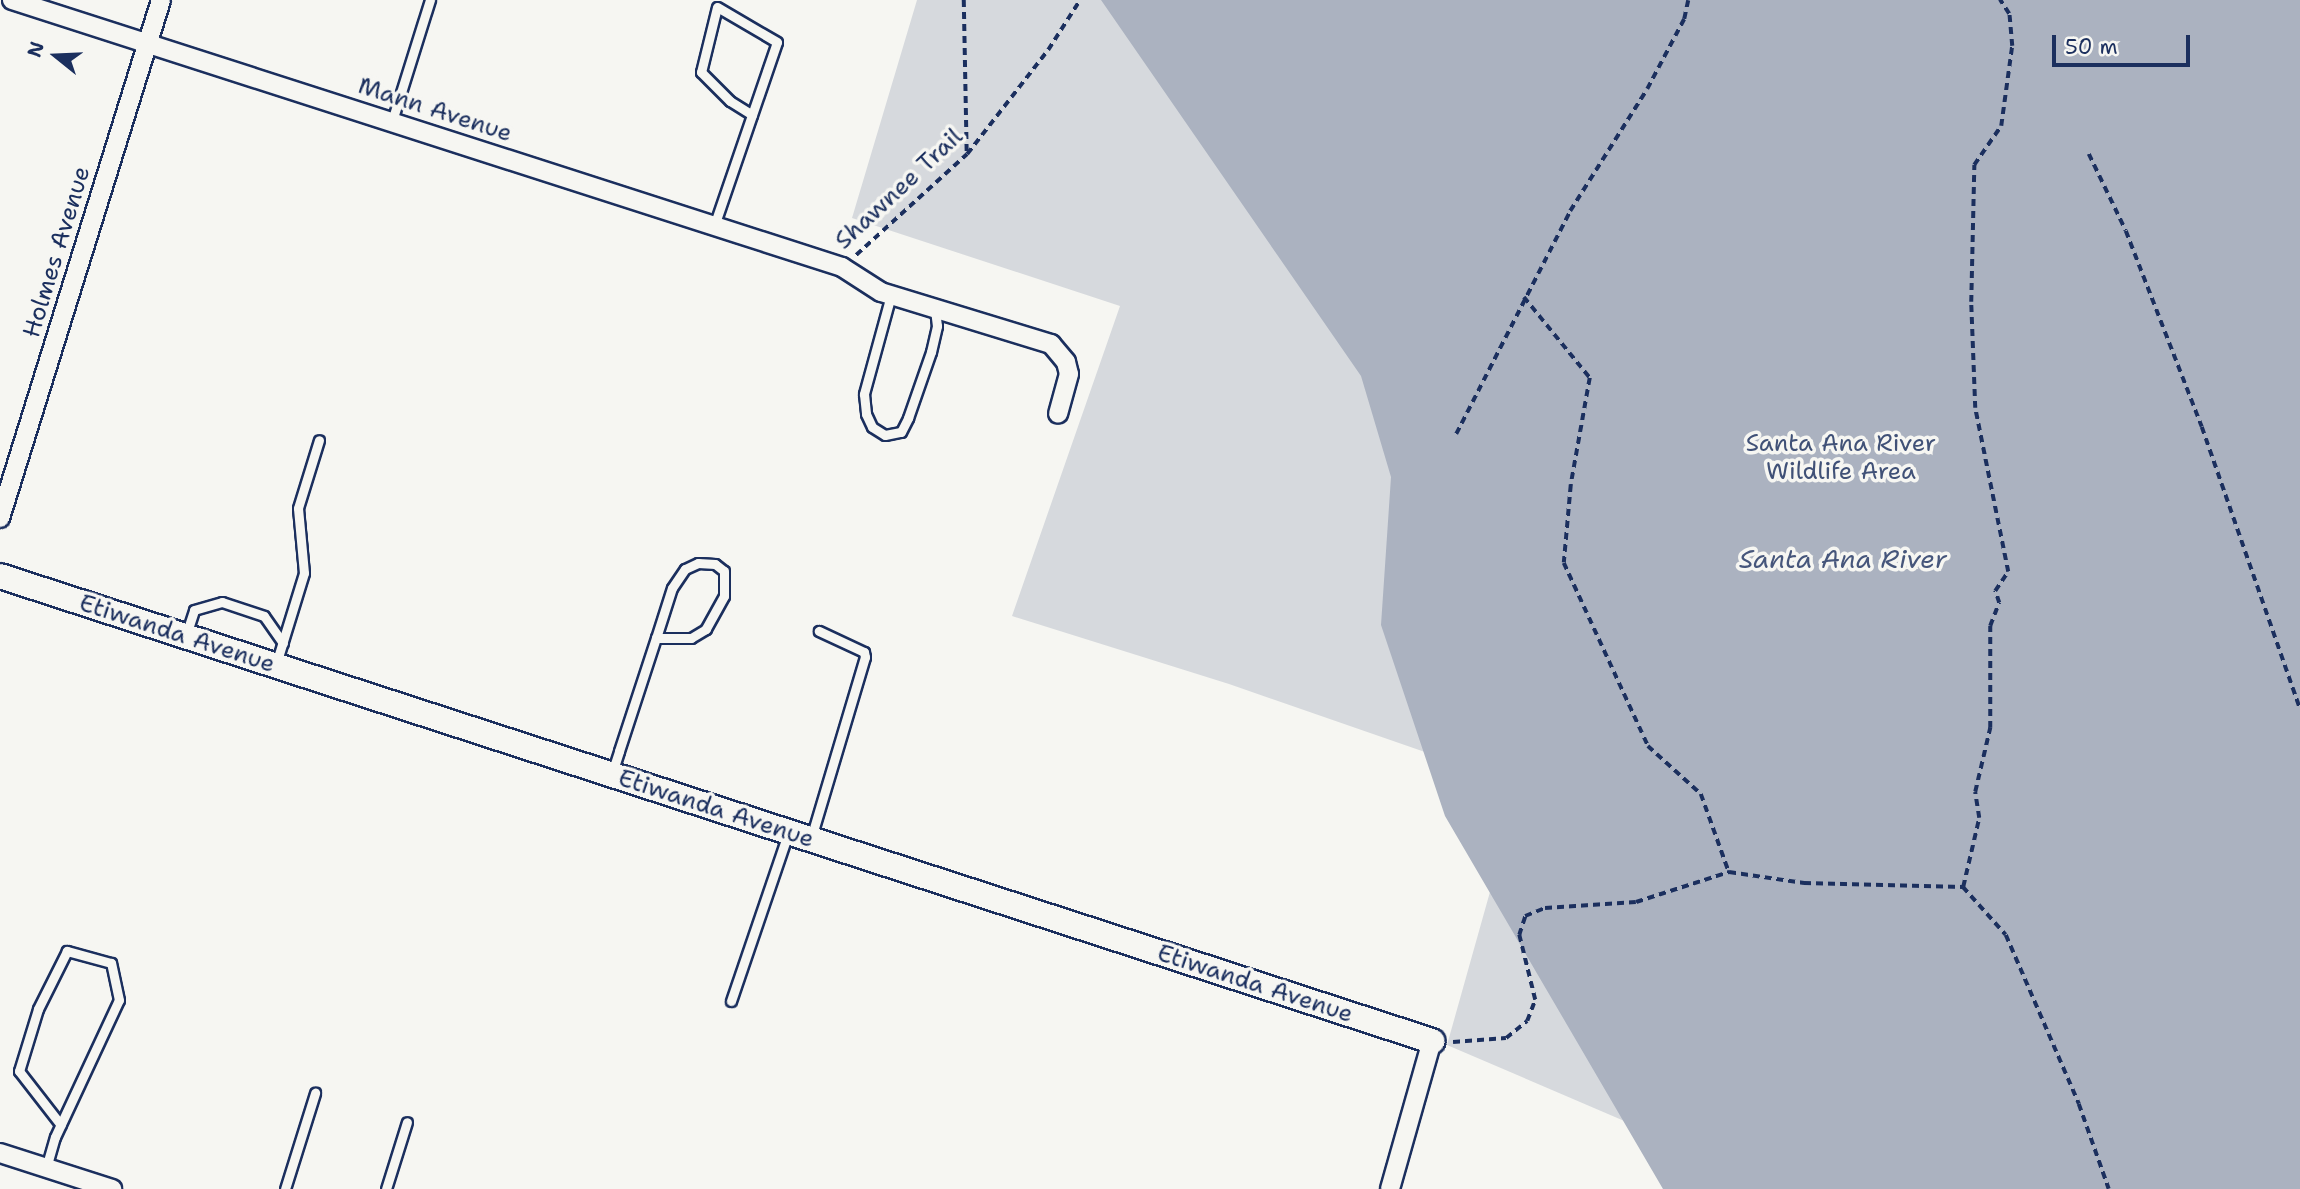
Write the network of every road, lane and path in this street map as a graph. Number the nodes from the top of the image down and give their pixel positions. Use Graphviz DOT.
graph roads {
  1 [pos="12,0"];
  2 [pos="161,0"];
  3 [pos="430,0"];
  4 [pos="964,0"];
  5 [pos="1080,0"];
  6 [pos="1688,0"];
  7 [pos="2000,0"];
  8 [pos="147,42"];
  9 [pos="752,115"];
  10 [pos="392,121"];
  11 [pos="967,154"];
  12 [pos="2089,154"];
  13 [pos="715,226"];
  14 [pos="842,267"];
  15 [pos="891,295"];
  16 [pos="1524,298"];
  17 [pos="935,309"];
  18 [pos="1058,414"];
  19 [pos="1456,434"];
  20 [pos="319,440"];
  21 [pos="0,518"];
  22 [pos="0,576"];
  23 [pos="820,631"];
  24 [pos="186,637"];
  25 [pos="656,638"];
  26 [pos="279,654"];
  27 [pos="2300,709"];
  28 [pos="612,775"];
  29 [pos="799,836"];
  30 [pos="1729,872"];
  31 [pos="1963,887"];
  32 [pos="732,1001"];
  33 [pos="1432,1041"];
  34 [pos="315,1093"];
  35 [pos="407,1122"];
  36 [pos="61,1125"];
  37 [pos="0,1153"];
  38 [pos="46,1168"];
  39 [pos="112,1189"];
  40 [pos="285,1189"];
  41 [pos="386,1189"];
  42 [pos="1390,1189"];
  43 [pos="2109,1189"];
  1 -- 8 [label="street, Mann Avenue"];
  2 -- 8 [label="street, Holmes Avenue"];
  3 -- 10 [label="lane"];
  4 -- 11 [label="path"];
  5 -- 11 [label="path, Shawnee Trail"];
  6 -- 16 [label="path"];
  7 -- 31 [label="path"];
  8 -- 10 [label="street, Mann Avenue"];
  8 -- 21 [label="street, Holmes Avenue"];
  9 -- 9 [label="lane"];
  9 -- 13 [label="lane"];
  10 -- 13 [label="street, Mann Avenue"];
  11 -- 14 [label="path, Shawnee Trail"];
  12 -- 27 [label="path"];
  13 -- 14 [label="street, Mann Avenue"];
  14 -- 15 [label="street, Mann Avenue"];
  15 -- 17 [label="street, Mann Avenue"];
  15 -- 17 [label="lane"];
  16 -- 19 [label="path"];
  16 -- 30 [label="path"];
  17 -- 18 [label="street, Mann Avenue"];
  20 -- 26 [label="lane"];
  22 -- 24 [label="street, Etiwanda Avenue"];
  23 -- 29 [label="lane"];
  24 -- 26 [label="street, Etiwanda Avenue"];
  24 -- 26 [label="lane"];
  25 -- 25 [label="lane"];
  25 -- 28 [label="lane"];
  26 -- 28 [label="street, Etiwanda Avenue"];
  28 -- 29 [label="street, Etiwanda Avenue"];
  29 -- 32 [label="lane"];
  29 -- 33 [label="street, Etiwanda Avenue"];
  30 -- 31 [label="path"];
  30 -- 33 [label="path"];
  31 -- 43 [label="path"];
  33 -- 42 [label="street"];
  34 -- 40 [label="lane"];
  35 -- 41 [label="lane"];
  36 -- 36 [label="lane"];
  36 -- 38 [label="lane"];
  37 -- 38 [label="street"];
  38 -- 39 [label="street"];
}
